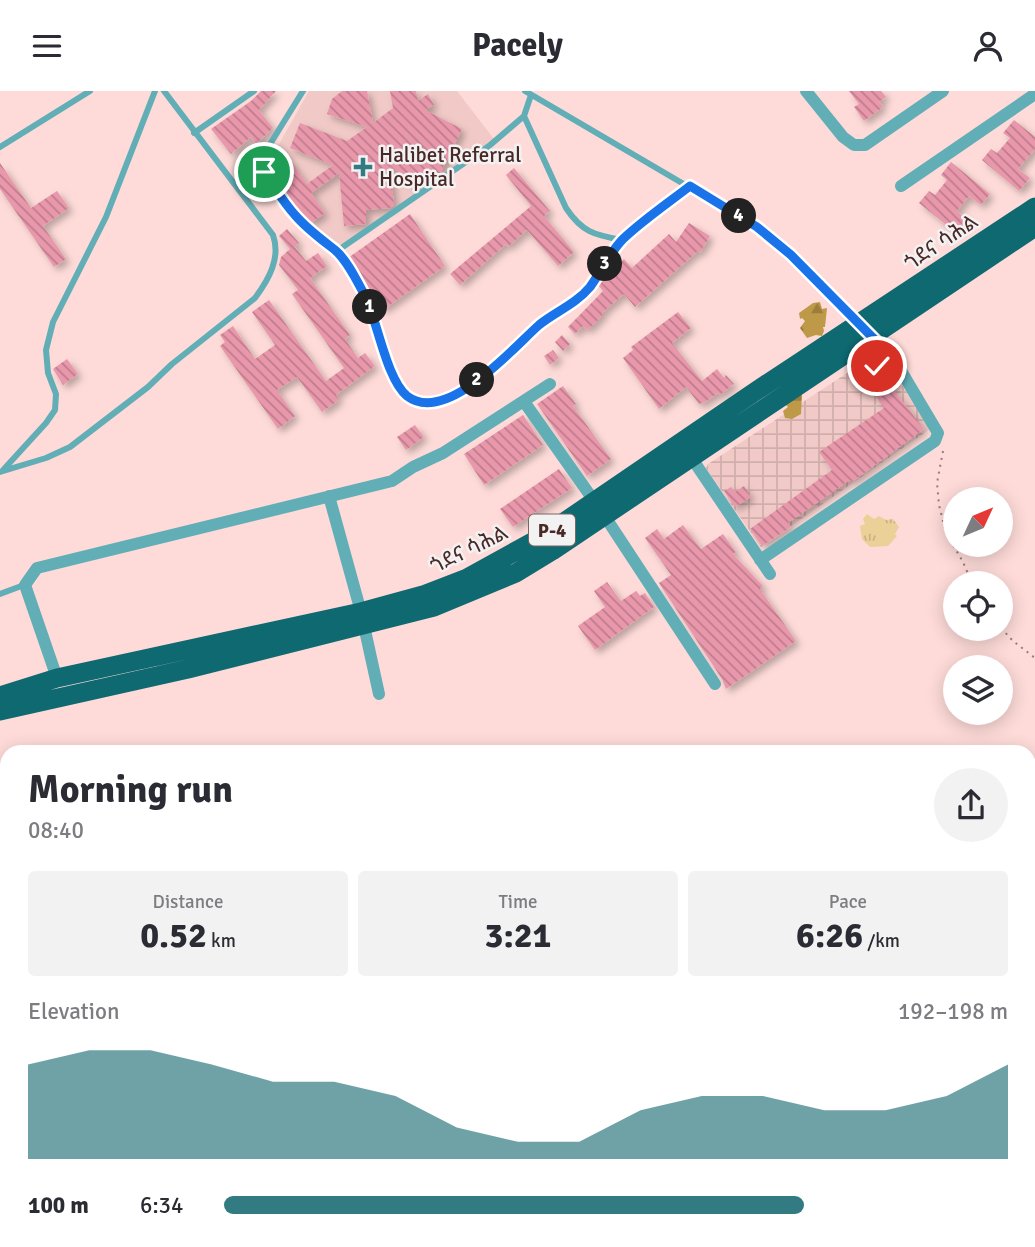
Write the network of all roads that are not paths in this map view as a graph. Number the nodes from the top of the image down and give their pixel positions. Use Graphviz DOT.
graph roads {
  1 [pos="90,91"];
  2 [pos="155,91"];
  3 [pos="164,91"];
  4 [pos="254,91"];
  5 [pos="303,91"];
  6 [pos="807,91"];
  7 [pos="943,91"];
  8 [pos="528,93"];
  9 [pos="1035,94"];
  10 [pos="524,116"];
  11 [pos="194,133"];
  12 [pos="0,147"];
  13 [pos="690,186"];
  14 [pos="901,186"];
  15 [pos="1035,207"];
  16 [pos="757,227"];
  17 [pos="1035,227"];
  18 [pos="1008,235"];
  19 [pos="622,240"];
  20 [pos="337,251"];
  21 [pos="872,336"];
  22 [pos="877,366"];
  23 [pos="550,384"];
  24 [pos="524,403"];
  25 [pos="691,457"];
  26 [pos="2,471"];
  27 [pos="329,496"];
  28 [pos="599,508"];
  29 [pos="760,560"];
  30 [pos="769,574"];
  31 [pos="25,585"];
  32 [pos="0,594"];
  33 [pos="362,619"];
  34 [pos="164,665"];
  35 [pos="57,678"];
  36 [pos="715,684"];
  37 [pos="379,694"];
  38 [pos="0,696"];
  39 [pos="0,711"];
  1 -- 12 [label="lane"];
  2 -- 26 [label="lane"];
  3 -- 11 [label="lane"];
  4 -- 11 [label="lane"];
  5 -- 20 [label="lane"];
  6 -- 7 [label="street"];
  8 -- 10 [label="lane"];
  8 -- 13 [label="lane"];
  9 -- 14 [label="street"];
  10 -- 19 [label="lane"];
  10 -- 20 [label="lane"];
  11 -- 26 [label="lane"];
  13 -- 16 [label="lane"];
  13 -- 19 [label="lane"];
  15 -- 18 [label="highway, ጎደና ሳሕል / P-4"];
  16 -- 21 [label="street"];
  17 -- 18 [label="highway, ጎደና ሳሕል / P-4"];
  18 -- 21 [label="highway, ጎደና ሳሕል / P-4"];
  19 -- 20 [label="lane"];
  21 -- 22 [label="street"];
  21 -- 25 [label="highway, ጎደና ሳሕል / P-4"];
  21 -- 28 [label="highway, ጎደና ሳሕል / P-4"];
  21 -- 29 [label="street"];
  23 -- 24 [label="street"];
  24 -- 27 [label="street"];
  24 -- 28 [label="street"];
  25 -- 28 [label="highway, ጎደና ሳሕል / P-4"];
  25 -- 29 [label="street"];
  27 -- 31 [label="street"];
  27 -- 33 [label="street"];
  28 -- 33 [label="highway, ጎደና ሳሕል / P-4"];
  28 -- 36 [label="street"];
  29 -- 30 [label="street"];
  31 -- 32 [label="lane"];
  31 -- 35 [label="street"];
  33 -- 34 [label="highway, ጎደና ሳሕል / P-4"];
  33 -- 37 [label="street"];
  34 -- 35 [label="highway, ጎደና ሳሕል / P-4"];
  34 -- 39 [label="highway, ጎደና ሳሕል / P-4"];
  35 -- 38 [label="highway, ጎደና ሳሕል / P-4"];
}
